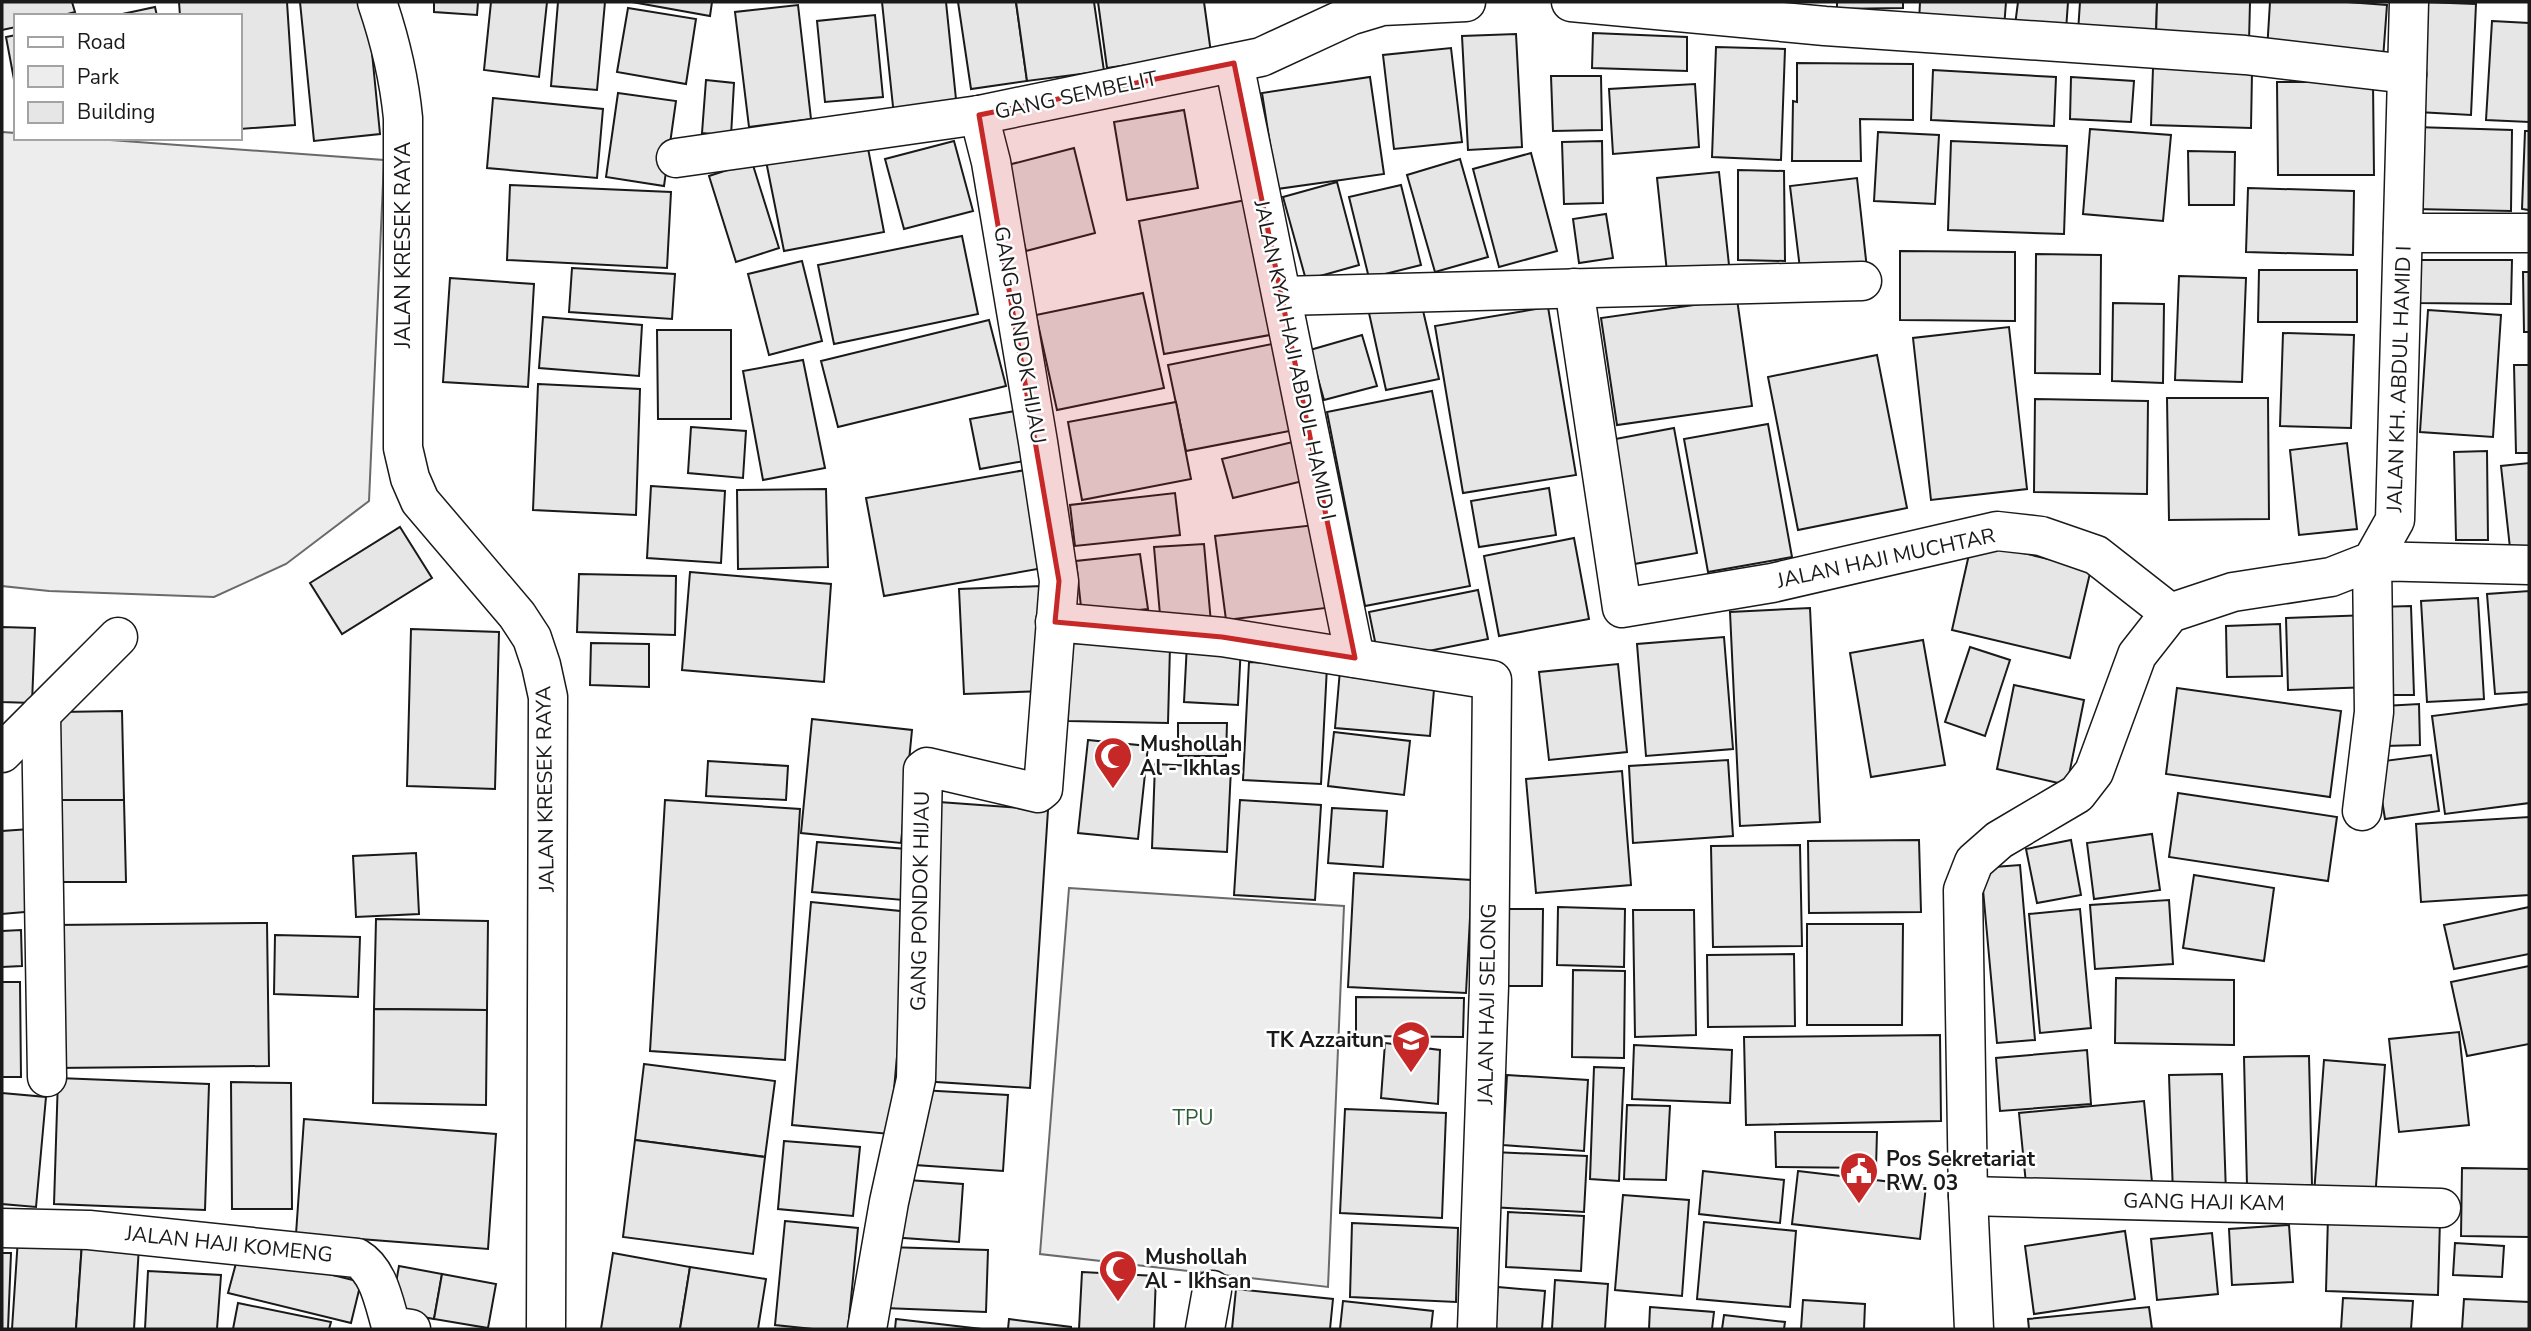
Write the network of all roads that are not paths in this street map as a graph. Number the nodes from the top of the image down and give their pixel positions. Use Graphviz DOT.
graph roads {
  1 [pos="377,2"];
  2 [pos="1466,2"];
  3 [pos="1571,2"];
  4 [pos="2409,2"];
  5 [pos="1825,14"];
  6 [pos="1234,63"];
  7 [pos="2407,74"];
  8 [pos="979,115"];
  9 [pos="676,158"];
  10 [pos="2403,233"];
  11 [pos="2529,233"];
  12 [pos="1862,281"];
  13 [pos="1574,288"];
  14 [pos="1282,296"];
  15 [pos="2372,561"];
  16 [pos="2529,565"];
  17 [pos="2170,613"];
  18 [pos="1055,622"];
  19 [pos="118,637"];
  20 [pos="1355,658"];
  21 [pos="41,714"];
  22 [pos="2,753"];
  23 [pos="2362,811"];
  24 [pos="47,1077"];
  25 [pos="1968,1196"];
  26 [pos="2441,1208"];
  27 [pos="2,1227"];
  28 [pos="1212,1290"];
  29 [pos="411,1329"];
  30 [pos="546,1329"];
  31 [pos="867,1329"];
  32 [pos="1205,1329"];
  33 [pos="1478,1329"];
  34 [pos="1974,1329"];
  1 -- 30 [label="street, JALAN KRESEK RAYA"];
  2 -- 6 [label="street, GANG SEMBELIT"];
  3 -- 5 [label="street"];
  4 -- 7 [label="street"];
  5 -- 7 [label="street"];
  6 -- 8 [label="street, GANG SEMBELIT"];
  6 -- 14 [label="street, JALAN KYAI HAJI ABDUL HAMID I"];
  7 -- 10 [label="street"];
  8 -- 9 [label="street, GANG SEMBELIT"];
  8 -- 18 [label="street, GANG PONDOK HIJAU"];
  10 -- 11 [label="street"];
  10 -- 15 [label="street, JALAN KH. ABDUL HAMID I"];
  12 -- 13 [label="street"];
  13 -- 14 [label="street"];
  13 -- 17 [label="street, JALAN HAJI MUCHTAR"];
  14 -- 20 [label="street, JALAN KYAI HAJI ABDUL HAMID I"];
  15 -- 16 [label="street"];
  15 -- 17 [label="street"];
  15 -- 23 [label="street"];
  17 -- 25 [label="street"];
  18 -- 20 [label="street"];
  18 -- 31 [label="street, GANG PONDOK HIJAU"];
  19 -- 21 [label="street"];
  20 -- 33 [label="street, JALAN HAJI SELONG"];
  21 -- 22 [label="street"];
  21 -- 24 [label="street"];
  25 -- 26 [label="street, GANG HAJI KAM"];
  25 -- 34 [label="street"];
  27 -- 29 [label="street, JALAN HAJI KOMENG"];
  28 -- 32 [label="street"];
}
